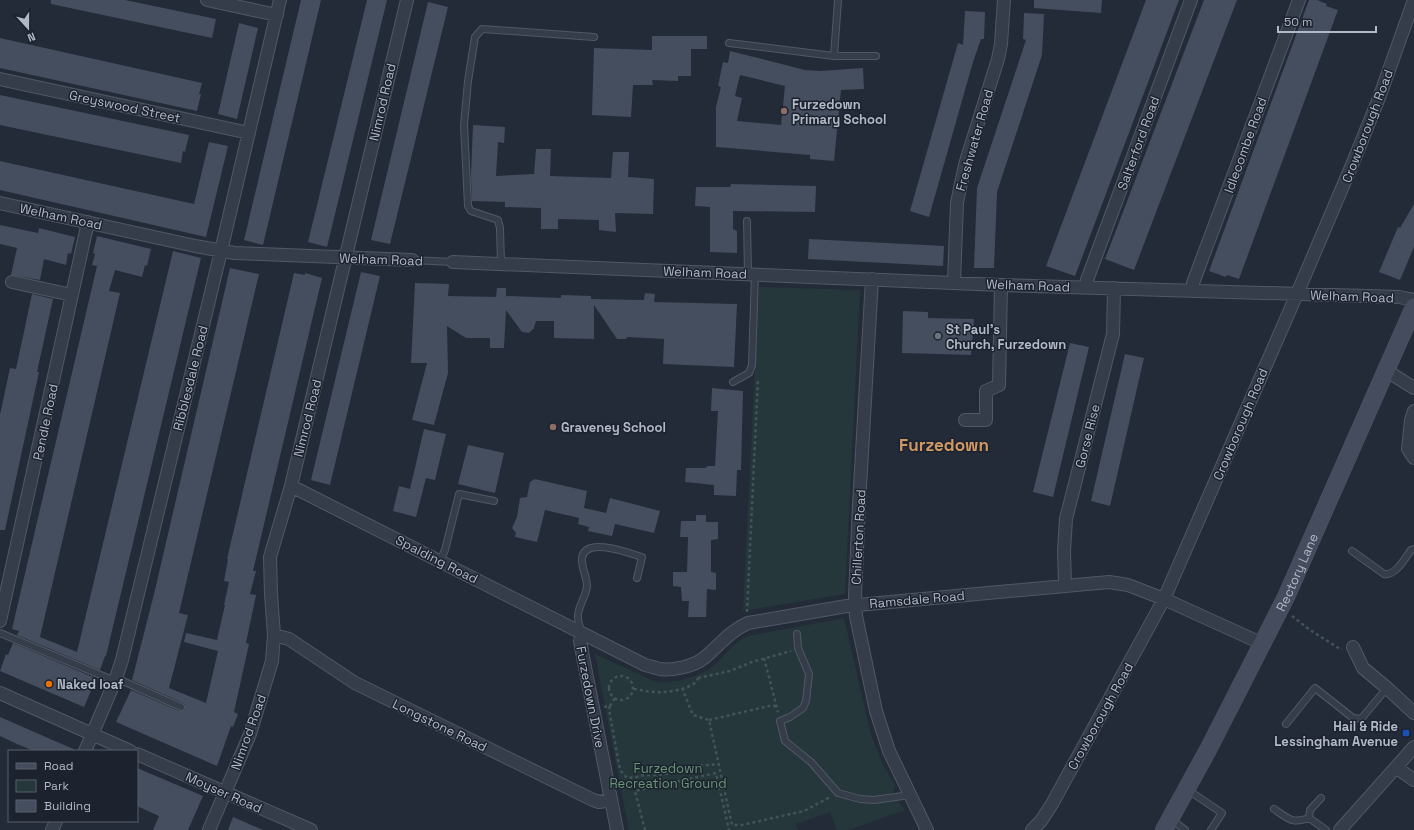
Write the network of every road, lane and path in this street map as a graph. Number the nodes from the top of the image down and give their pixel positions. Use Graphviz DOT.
graph roads {
  1 [pos="207,0"];
  2 [pos="280,0"];
  3 [pos="406,0"];
  4 [pos="838,0"];
  5 [pos="1004,0"];
  6 [pos="1191,0"];
  7 [pos="1298,0"];
  8 [pos="1414,0"];
  9 [pos="277,15"];
  10 [pos="594,37"];
  11 [pos="729,43"];
  12 [pos="834,56"];
  13 [pos="876,56"];
  14 [pos="0,79"];
  15 [pos="249,133"];
  16 [pos="0,203"];
  17 [pos="747,221"];
  18 [pos="88,222"];
  19 [pos="221,251"];
  20 [pos="346,258"];
  21 [pos="412,260"];
  22 [pos="453,262"];
  23 [pos="501,263"];
  24 [pos="752,274"];
  25 [pos="872,279"];
  26 [pos="12,282"];
  27 [pos="954,282"];
  28 [pos="1001,284"];
  29 [pos="1086,287"];
  30 [pos="1114,288"];
  31 [pos="1193,290"];
  32 [pos="1297,294"];
  33 [pos="72,295"];
  34 [pos="1414,300"];
  35 [pos="1414,307"];
  36 [pos="1387,371"];
  37 [pos="758,373"];
  38 [pos="732,382"];
  39 [pos="1414,388"];
  40 [pos="1414,412"];
  41 [pos="965,420"];
  42 [pos="1414,458"];
  43 [pos="291,486"];
  44 [pos="494,501"];
  45 [pos="1414,550"];
  46 [pos="1352,551"];
  47 [pos="440,561"];
  48 [pos="637,578"];
  49 [pos="1065,585"];
  50 [pos="1164,599"];
  51 [pos="855,605"];
  52 [pos="1292,616"];
  53 [pos="0,621"];
  54 [pos="748,623"];
  55 [pos="0,632"];
  56 [pos="582,634"];
  57 [pos="797,634"];
  58 [pos="274,636"];
  59 [pos="1263,644"];
  60 [pos="1352,647"];
  61 [pos="798,648"];
  62 [pos="764,658"];
  63 [pos="691,664"];
  64 [pos="698,678"];
  65 [pos="116,680"];
  66 [pos="682,688"];
  67 [pos="1387,688"];
  68 [pos="634,689"];
  69 [pos="0,693"];
  70 [pos="610,706"];
  71 [pos="776,706"];
  72 [pos="180,707"];
  73 [pos="1414,713"];
  74 [pos="708,720"];
  75 [pos="780,721"];
  76 [pos="1286,724"];
  77 [pos="92,734"];
  78 [pos="1414,748"];
  79 [pos="85,750"];
  80 [pos="128,750"];
  81 [pos="138,754"];
  82 [pos="719,764"];
  83 [pos="1397,768"];
  84 [pos="1414,780"];
  85 [pos="1187,789"];
  86 [pos="224,792"];
  87 [pos="838,793"];
  88 [pos="910,795"];
  89 [pos="1321,798"];
  90 [pos="611,800"];
  91 [pos="1274,809"];
  92 [pos="1309,818"];
  93 [pos="1168,825"];
  94 [pos="209,830"];
  95 [pos="311,830"];
  96 [pos="617,830"];
  97 [pos="645,830"];
  98 [pos="729,830"];
  99 [pos="927,830"];
  100 [pos="1032,830"];
  101 [pos="1185,830"];
  102 [pos="1211,830"];
  103 [pos="1326,830"];
  104 [pos="1340,830"];
  1 -- 9 [label="street"];
  2 -- 9 [label="street, Ribblesdale Road"];
  3 -- 20 [label="street, Nimrod Road"];
  4 -- 12 [label="lane"];
  5 -- 27 [label="street, Freshwater Road"];
  6 -- 29 [label="street, Salterford Road"];
  7 -- 31 [label="street, Idlecombe Road"];
  8 -- 32 [label="street, Crowborough Road"];
  9 -- 15 [label="street, Ribblesdale Road"];
  10 -- 23 [label="lane"];
  11 -- 12 [label="lane"];
  12 -- 13 [label="lane"];
  14 -- 15 [label="street, Greyswood Street"];
  15 -- 19 [label="street, Ribblesdale Road"];
  16 -- 18 [label="street, Welham Road"];
  17 -- 24 [label="lane"];
  18 -- 19 [label="street, Welham Road"];
  18 -- 33 [label="street, Pendle Road"];
  19 -- 20 [label="street, Welham Road"];
  19 -- 65 [label="street, Ribblesdale Road"];
  20 -- 21 [label="street, Welham Road"];
  20 -- 43 [label="street, Nimrod Road"];
  21 -- 22 [label="lane, Welham Road"];
  22 -- 23 [label="street, Welham Road"];
  23 -- 24 [label="street, Welham Road"];
  24 -- 25 [label="street, Welham Road"];
  24 -- 38 [label="lane"];
  25 -- 27 [label="street, Welham Road"];
  25 -- 51 [label="street, Chillerton Road"];
  26 -- 33 [label="street"];
  27 -- 28 [label="street, Welham Road"];
  28 -- 29 [label="street, Welham Road"];
  28 -- 41 [label="street"];
  29 -- 30 [label="street, Welham Road"];
  30 -- 31 [label="street, Welham Road"];
  30 -- 49 [label="street, Gorse Rise"];
  31 -- 32 [label="street, Welham Road"];
  32 -- 34 [label="street, Welham Road"];
  32 -- 50 [label="street, Crowborough Road"];
  33 -- 53 [label="street, Pendle Road"];
  35 -- 36 [label="main road, Rectory Lane"];
  36 -- 39 [label="street"];
  36 -- 59 [label="main road, Rectory Lane"];
  37 -- 54 [label="path"];
  40 -- 42 [label="street"];
  43 -- 47 [label="street, Spalding Road"];
  43 -- 58 [label="street, Nimrod Road"];
  44 -- 47 [label="lane"];
  45 -- 46 [label="lane"];
  47 -- 56 [label="street, Spalding Road"];
  48 -- 56 [label="lane"];
  49 -- 50 [label="street, Ramsdale Road"];
  49 -- 51 [label="street, Ramsdale Road"];
  50 -- 59 [label="street, Ramsdale Road"];
  50 -- 100 [label="street, Crowborough Road"];
  51 -- 54 [label="street, Ramsdale Road"];
  51 -- 88 [label="street, Chillerton Road"];
  52 -- 60 [label="path"];
  54 -- 63 [label="street, Ramsdale Road"];
  55 -- 65 [label="lane"];
  56 -- 63 [label="street, Ramsdale Road"];
  56 -- 90 [label="street, Furzedown Drive"];
  57 -- 61 [label="lane"];
  58 -- 86 [label="street, Nimrod Road"];
  58 -- 90 [label="street, Longstone Road"];
  59 -- 85 [label="main road, Rectory Lane"];
  60 -- 67 [label="street"];
  61 -- 62 [label="path"];
  61 -- 75 [label="lane"];
  62 -- 64 [label="path"];
  62 -- 71 [label="path"];
  63 -- 64 [label="path"];
  64 -- 66 [label="path"];
  65 -- 72 [label="lane"];
  65 -- 77 [label="street, Ribblesdale Road"];
  66 -- 68 [label="path"];
  66 -- 74 [label="path"];
  67 -- 73 [label="street"];
  67 -- 76 [label="lane"];
  68 -- 68 [label="path"];
  69 -- 77 [label="street"];
  70 -- 82 [label="path"];
  71 -- 74 [label="path"];
  71 -- 75 [label="path"];
  74 -- 82 [label="path"];
  75 -- 87 [label="lane"];
  77 -- 79 [label="street, Ribblesdale Road"];
  77 -- 80 [label="street"];
  78 -- 83 [label="street"];
  81 -- 86 [label="street, Moyser Road"];
  82 -- 87 [label="path"];
  83 -- 84 [label="street"];
  83 -- 104 [label="street"];
  85 -- 93 [label="main road, Rectory Lane"];
  85 -- 102 [label="lane"];
  86 -- 94 [label="street, Nimrod Road"];
  86 -- 95 [label="street, Moyser Road"];
  87 -- 88 [label="lane"];
  88 -- 99 [label="street, Chillerton Road"];
  89 -- 92 [label="lane"];
  90 -- 96 [label="street, Furzedown Drive"];
  91 -- 92 [label="lane"];
  92 -- 103 [label="lane"];
  93 -- 101 [label="lane"];
  97 -- 98 [label="path"];
}
